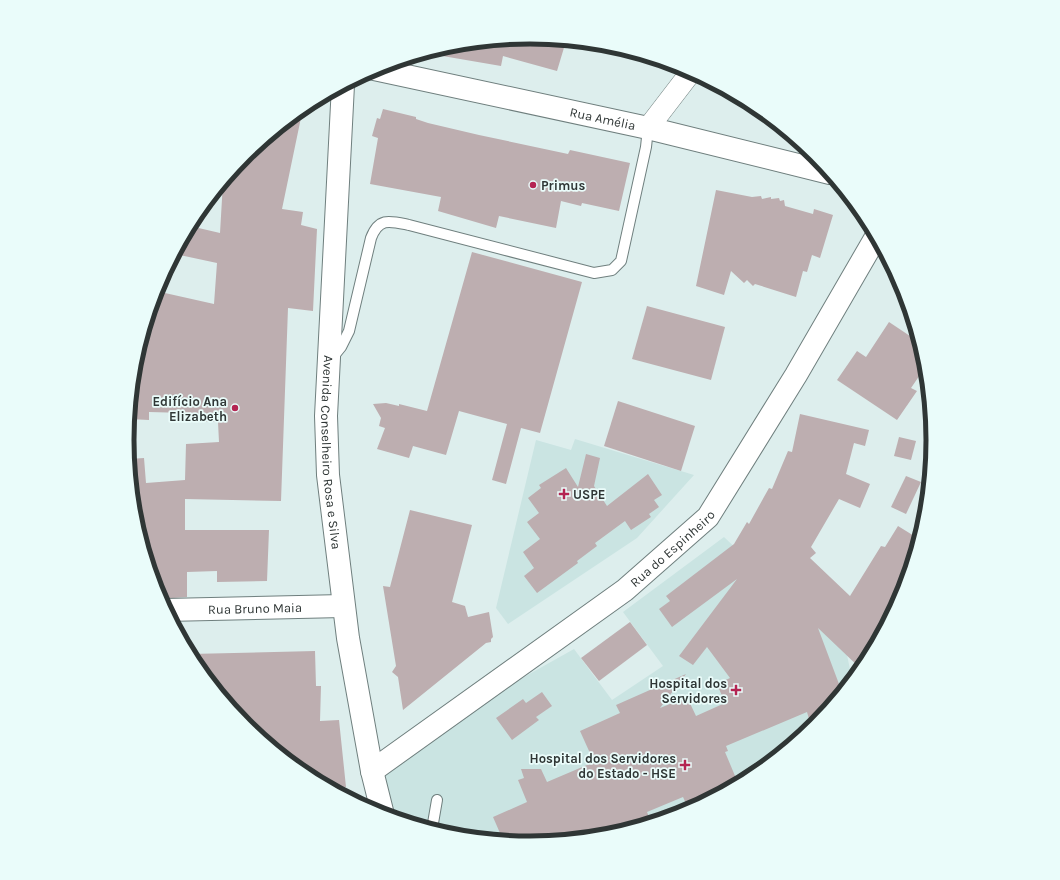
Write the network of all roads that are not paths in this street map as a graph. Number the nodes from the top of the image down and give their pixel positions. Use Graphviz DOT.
graph roads {
  1 [pos="385,71"];
  2 [pos="687,77"];
  3 [pos="342,92"];
  4 [pos="648,128"];
  5 [pos="820,171"];
  6 [pos="873,242"];
  7 [pos="328,363"];
  8 [pos="343,606"];
  9 [pos="173,610"];
  10 [pos="372,771"];
  11 [pos="437,800"];
  12 [pos="381,807"];
  13 [pos="433,824"];
  1 -- 4 [label="main road, Rua Amélia"];
  2 -- 4 [label="street"];
  3 -- 7 [label="main road, Avenida Conselheiro Rosa e Silva"];
  4 -- 5 [label="main road, Rua Amélia"];
  4 -- 7 [label="lane"];
  6 -- 10 [label="main road, Rua do Espinheiro"];
  7 -- 8 [label="main road, Avenida Conselheiro Rosa e Silva"];
  8 -- 9 [label="main road, Rua Bruno Maia"];
  8 -- 10 [label="main road, Avenida Conselheiro Rosa e Silva"];
  10 -- 12 [label="main road, Avenida Conselheiro Rosa e Silva"];
  11 -- 13 [label="lane"];
}
